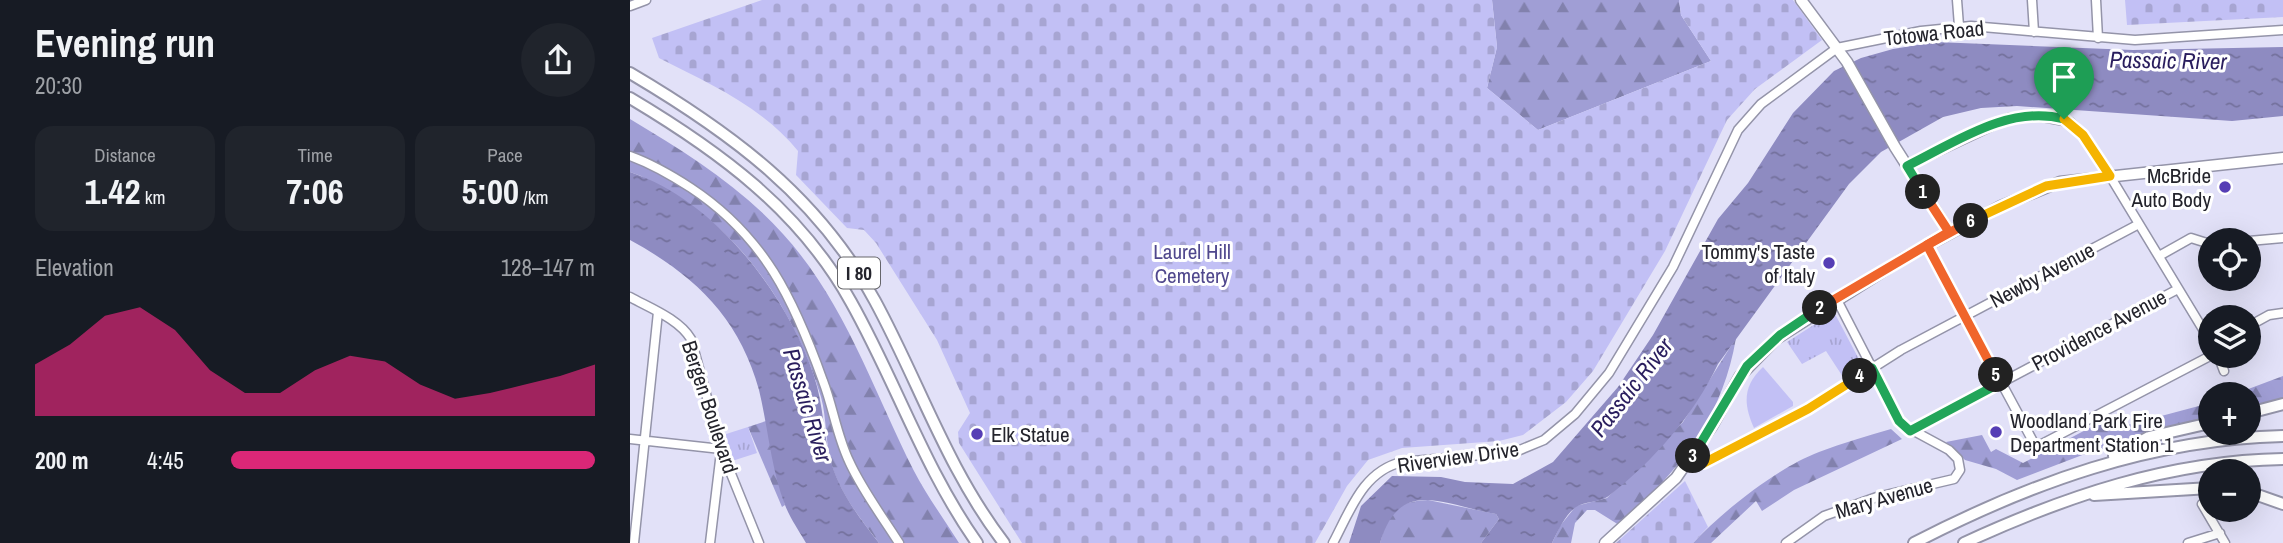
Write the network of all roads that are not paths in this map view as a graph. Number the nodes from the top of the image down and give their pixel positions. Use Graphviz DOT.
graph roads {
  1 [pos="646,0"];
  2 [pos="1801,0"];
  3 [pos="1956,0"];
  4 [pos="2032,0"];
  5 [pos="2096,0"];
  6 [pos="630,5"];
  7 [pos="1959,26"];
  8 [pos="2283,30"];
  9 [pos="2034,32"];
  10 [pos="2098,38"];
  11 [pos="1837,48"];
  12 [pos="630,73"];
  13 [pos="630,98"];
  14 [pos="630,156"];
  15 [pos="2283,158"];
  16 [pos="1907,166"];
  17 [pos="2110,176"];
  18 [pos="2139,224"];
  19 [pos="1949,232"];
  20 [pos="2283,238"];
  21 [pos="2198,240"];
  22 [pos="2261,240"];
  23 [pos="1927,245"];
  24 [pos="2159,256"];
  25 [pos="2178,289"];
  26 [pos="630,297"];
  27 [pos="1836,299"];
  28 [pos="658,312"];
  29 [pos="2283,313"];
  30 [pos="1964,316"];
  31 [pos="2261,319"];
  32 [pos="2198,322"];
  33 [pos="2198,362"];
  34 [pos="1872,368"];
  35 [pos="2223,368"];
  36 [pos="2224,371"];
  37 [pos="2000,383"];
  38 [pos="2283,404"];
  39 [pos="2261,410"];
  40 [pos="2198,426"];
  41 [pos="1910,431"];
  42 [pos="2283,436"];
  43 [pos="630,439"];
  44 [pos="645,441"];
  45 [pos="721,449"];
  46 [pos="1690,459"];
  47 [pos="2283,459"];
  48 [pos="2095,466"];
  49 [pos="2198,489"];
  50 [pos="2077,496"];
  51 [pos="2261,496"];
  52 [pos="2283,504"];
  53 [pos="2213,522"];
  54 [pos="2220,534"];
  55 [pos="634,543"];
  56 [pos="710,543"];
  57 [pos="759,543"];
  58 [pos="899,543"];
  59 [pos="977,543"];
  60 [pos="1004,543"];
  61 [pos="1333,543"];
  62 [pos="1605,543"];
  63 [pos="1786,543"];
  64 [pos="1914,543"];
  65 [pos="1964,543"];
  66 [pos="2188,543"];
  67 [pos="2225,543"];
  1 -- 6 [label="street"];
  2 -- 11 [label="main road"];
  3 -- 7 [label="street"];
  4 -- 9 [label="street"];
  5 -- 10 [label="street"];
  7 -- 9 [label="street, Totowa Road"];
  7 -- 11 [label="street, Totowa Road"];
  8 -- 10 [label="street, Totowa Road"];
  9 -- 10 [label="street, Totowa Road"];
  11 -- 16 [label="main road"];
  11 -- 61 [label="street, Riverview Drive"];
  12 -- 60 [label="highway, I 80"];
  13 -- 59 [label="highway, I 80"];
  14 -- 58 [label="street"];
  15 -- 17 [label="main road"];
  16 -- 17 [label="street"];
  16 -- 19 [label="main road"];
  17 -- 18 [label="street"];
  17 -- 19 [label="main road"];
  18 -- 24 [label="street"];
  18 -- 30 [label="street, Newby Avenue"];
  19 -- 23 [label="main road"];
  20 -- 22 [label="street"];
  21 -- 24 [label="street"];
  23 -- 27 [label="main road"];
  23 -- 30 [label="street"];
  24 -- 25 [label="street"];
  25 -- 32 [label="street"];
  25 -- 37 [label="street, Providence Avenue"];
  26 -- 28 [label="street, Bergen Boulevard"];
  27 -- 34 [label="street"];
  27 -- 46 [label="main road"];
  28 -- 44 [label="street"];
  28 -- 45 [label="street, Bergen Boulevard"];
  29 -- 31 [label="street"];
  30 -- 34 [label="street, Newby Avenue"];
  30 -- 37 [label="street"];
  33 -- 37 [label="street"];
  34 -- 41 [label="street"];
  34 -- 46 [label="street, Newby Avenue"];
  35 -- 36 [label="street"];
  37 -- 41 [label="street, Providence Avenue"];
  38 -- 39 [label="highway"];
  40 -- 48 [label="highway"];
  41 -- 63 [label="street, Mary Avenue"];
  42 -- 48 [label="highway"];
  43 -- 44 [label="street"];
  44 -- 45 [label="street"];
  44 -- 55 [label="street"];
  45 -- 56 [label="street"];
  45 -- 57 [label="street, Bergen Boulevard"];
  46 -- 62 [label="main road"];
  47 -- 50 [label="highway"];
  48 -- 64 [label="highway"];
  49 -- 50 [label="highway"];
  50 -- 65 [label="highway"];
  51 -- 52 [label="highway"];
  53 -- 54 [label="street"];
  54 -- 66 [label="street"];
  54 -- 67 [label="street"];
}
